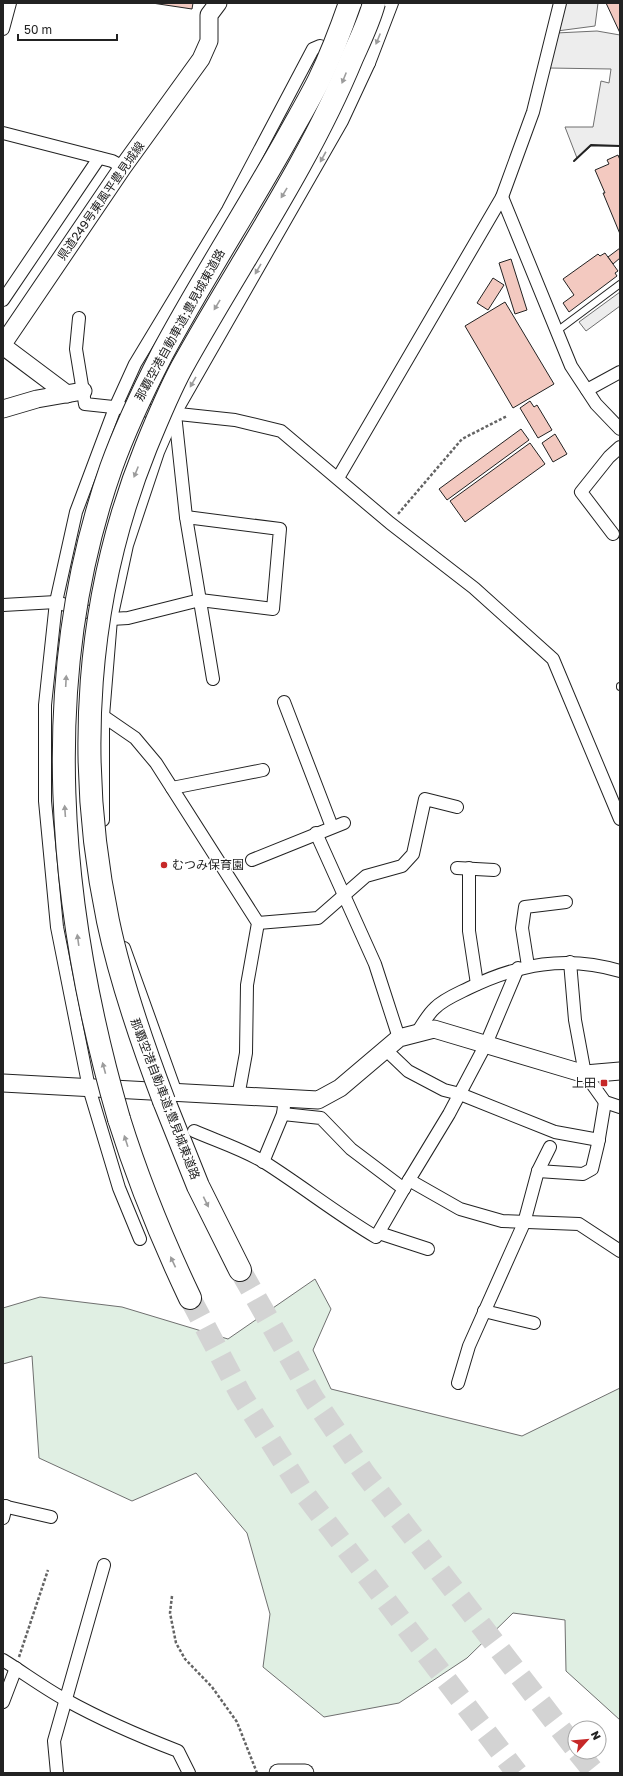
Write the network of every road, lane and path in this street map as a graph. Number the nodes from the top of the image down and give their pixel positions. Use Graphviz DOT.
graph roads {
  1 [pos="10,3"];
  2 [pos="218,3"];
  3 [pos="350,3"];
  4 [pos="374,3"];
  5 [pos="392,3"];
  6 [pos="560,3"];
  7 [pos="3,29"];
  8 [pos="369,63"];
  9 [pos="3,133"];
  10 [pos="100,158"];
  11 [pos="123,167"];
  12 [pos="502,198"];
  13 [pos="620,284"];
  14 [pos="3,300"];
  15 [pos="79,318"];
  16 [pos="557,331"];
  17 [pos="3,345"];
  18 [pos="620,372"];
  19 [pos="587,390"];
  20 [pos="75,392"];
  21 [pos="115,408"];
  22 [pos="3,409"];
  23 [pos="175,412"];
  24 [pos="507,416"];
  25 [pos="620,429"];
  26 [pos="620,446"];
  27 [pos="338,478"];
  28 [pos="186,517"];
  29 [pos="390,523"];
  30 [pos="613,534"];
  31 [pos="200,600"];
  32 [pos="56,602"];
  33 [pos="3,605"];
  34 [pos="110,619"];
  35 [pos="213,679"];
  36 [pos="284,702"];
  37 [pos="103,716"];
  38 [pos="263,770"];
  39 [pos="172,788"];
  40 [pos="616,801"];
  41 [pos="457,807"];
  42 [pos="620,819"];
  43 [pos="316,833"];
  44 [pos="252,860"];
  45 [pos="457,868"];
  46 [pos="469,868"];
  47 [pos="494,870"];
  48 [pos="343,896"];
  49 [pos="566,902"];
  50 [pos="258,923"];
  51 [pos="570,962"];
  52 [pos="523,967"];
  53 [pos="620,971"];
  54 [pos="477,984"];
  55 [pos="417,1033"];
  56 [pos="399,1038"];
  57 [pos="486,1044"];
  58 [pos="386,1050"];
  59 [pos="620,1071"];
  60 [pos="585,1074"];
  61 [pos="3,1083"];
  62 [pos="89,1088"];
  63 [pos="460,1094"];
  64 [pos="170,1097"];
  65 [pos="238,1097"];
  66 [pos="605,1102"];
  67 [pos="284,1106"];
  68 [pos="620,1107"];
  69 [pos="194,1132"];
  70 [pos="599,1140"];
  71 [pos="550,1147"];
  72 [pos="263,1162"];
  73 [pos="538,1171"];
  74 [pos="407,1185"];
  75 [pos="524,1223"];
  76 [pos="379,1233"];
  77 [pos="140,1239"];
  78 [pos="428,1249"];
  79 [pos="620,1251"];
  80 [pos="240,1270"];
  81 [pos="190,1298"];
  82 [pos="484,1311"];
  83 [pos="534,1323"];
  84 [pos="458,1383"];
  85 [pos="4,1510"];
  86 [pos="51,1517"];
  87 [pos="104,1565"];
  88 [pos="48,1570"];
  89 [pos="172,1596"];
  90 [pos="3,1660"];
  91 [pos="16,1668"];
  92 [pos="65,1700"];
  93 [pos="3,1702"];
  94 [pos="57,1773"];
  95 [pos="189,1773"];
  96 [pos="256,1773"];
  97 [pos="278,1773"];
  98 [pos="306,1773"];
  1 -- 7 [label="street"];
  2 -- 11 [label="street, 県道249号東風平豊見城線"];
  81 -- 3 [label="highway, 那覇空港自動車道;豊見城東道路, one-way, bridge"];
  4 -- 64 [label="highway, 那覇空港自動車道;豊見城東道路, one-way, bridge"];
  5 -- 8 [label="street, one-way"];
  6 -- 12 [label="street"];
  8 -- 21 [label="street"];
  8 -- 23 [label="street, one-way"];
  9 -- 10 [label="street"];
  10 -- 11 [label="street"];
  10 -- 14 [label="street"];
  11 -- 17 [label="street, 県道249号東風平豊見城線"];
  12 -- 16 [label="street"];
  12 -- 27 [label="street"];
  13 -- 16 [label="lane"];
  15 -- 20 [label="street"];
  16 -- 19 [label="street"];
  17 -- 20 [label="street"];
  18 -- 19 [label="street"];
  19 -- 25 [label="street"];
  20 -- 21 [label="street"];
  20 -- 22 [label="street"];
  21 -- 23 [label="street"];
  21 -- 32 [label="street"];
  23 -- 27 [label="street"];
  23 -- 28 [label="street"];
  23 -- 34 [label="street"];
  24 -- 29 [label="path"];
  26 -- 30 [label="street"];
  27 -- 29 [label="street"];
  28 -- 31 [label="street"];
  28 -- 31 [label="street"];
  29 -- 40 [label="street"];
  31 -- 34 [label="street"];
  31 -- 35 [label="street"];
  32 -- 33 [label="street"];
  32 -- 34 [label="street"];
  32 -- 62 [label="street"];
  34 -- 37 [label="street"];
  36 -- 43 [label="street"];
  37 -- 39 [label="street"];
  37 -- 64 [label="street"];
  38 -- 39 [label="street"];
  39 -- 50 [label="street"];
  40 -- 42 [label="street"];
  41 -- 48 [label="street"];
  43 -- 44 [label="street"];
  43 -- 48 [label="street"];
  45 -- 46 [label="street"];
  46 -- 47 [label="street"];
  46 -- 54 [label="street"];
  48 -- 50 [label="street"];
  48 -- 56 [label="street"];
  49 -- 52 [label="street"];
  50 -- 65 [label="street"];
  51 -- 52 [label="street"];
  51 -- 53 [label="street"];
  51 -- 60 [label="street"];
  52 -- 54 [label="street"];
  52 -- 57 [label="street"];
  54 -- 55 [label="street"];
  55 -- 56 [label="street"];
  55 -- 57 [label="street"];
  56 -- 58 [label="street"];
  57 -- 60 [label="street"];
  57 -- 63 [label="street"];
  58 -- 63 [label="street"];
  58 -- 67 [label="street"];
  59 -- 60 [label="street"];
  60 -- 66 [label="street"];
  61 -- 62 [label="street"];
  62 -- 64 [label="street"];
  62 -- 77 [label="street"];
  63 -- 70 [label="street"];
  63 -- 74 [label="street"];
  64 -- 65 [label="street"];
  64 -- 80 [label="highway, 那覇空港自動車道;豊見城東道路, one-way"];
  65 -- 67 [label="street"];
  66 -- 68 [label="street"];
  66 -- 70 [label="street"];
  67 -- 72 [label="street"];
  67 -- 74 [label="street"];
  69 -- 72 [label="street"];
  70 -- 73 [label="street"];
  71 -- 73 [label="street"];
  72 -- 76 [label="street"];
  73 -- 75 [label="street"];
  74 -- 75 [label="street"];
  74 -- 76 [label="street"];
  75 -- 79 [label="street"];
  75 -- 82 [label="street"];
  76 -- 78 [label="street"];
  82 -- 83 [label="street"];
  82 -- 84 [label="street"];
  85 -- 86 [label="street"];
  87 -- 92 [label="street"];
  88 -- 91 [label="path"];
  89 -- 96 [label="path"];
  90 -- 91 [label="street"];
  91 -- 92 [label="street"];
  91 -- 93 [label="street"];
  92 -- 94 [label="street"];
  92 -- 95 [label="street"];
  97 -- 98 [label="street"];
}
